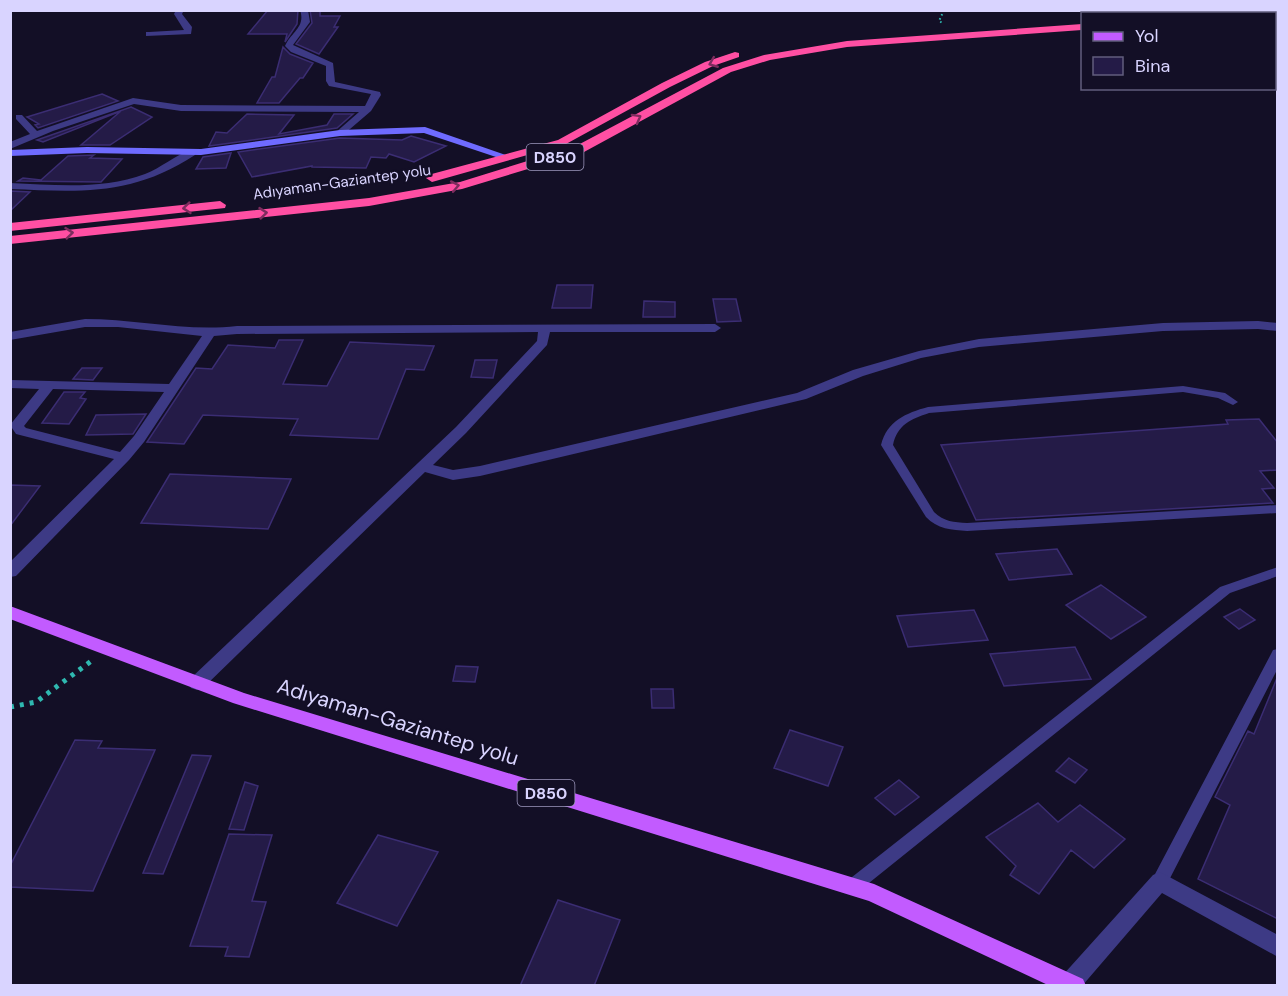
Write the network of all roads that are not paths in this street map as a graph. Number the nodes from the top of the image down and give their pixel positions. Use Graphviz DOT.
graph roads {
  1 [pos="180,10"];
  2 [pos="304,10"];
  3 [pos="1210,10"];
  4 [pos="1188,12"];
  5 [pos="1081,19"];
  6 [pos="200,23"];
  7 [pos="186,25"];
  8 [pos="1081,27"];
  9 [pos="149,34"];
  10 [pos="368,109"];
  11 [pos="19,117"];
  12 [pos="340,133"];
  13 [pos="36,135"];
  14 [pos="10,146"];
  15 [pos="10,153"];
  16 [pos="191,153"];
  17 [pos="509,158"];
  18 [pos="419,180"];
  19 [pos="10,186"];
  20 [pos="227,204"];
  21 [pos="10,227"];
  22 [pos="10,240"];
  23 [pos="1278,327"];
  24 [pos="715,328"];
  25 [pos="544,330"];
  26 [pos="210,333"];
  27 [pos="10,336"];
  28 [pos="10,384"];
  29 [pos="49,385"];
  30 [pos="172,388"];
  31 [pos="1233,402"];
  32 [pos="124,457"];
  33 [pos="423,467"];
  34 [pos="1278,509"];
  35 [pos="1278,571"];
  36 [pos="10,572"];
  37 [pos="10,612"];
  38 [pos="1278,654"];
  39 [pos="197,683"];
  40 [pos="1160,881"];
  41 [pos="853,886"];
  42 [pos="1278,947"];
  43 [pos="1073,984"];
  1 -- 7 [label="street"];
  2 -- 10 [label="street"];
  3 -- 4 [label="highway"];
  5 -- 17 [label="highway, Adıyaman-Gaziantep yolu / D850, one-way"];
  6 -- 7 [label="street"];
  7 -- 9 [label="street"];
  22 -- 8 [label="highway, Adıyaman-Gaziantep yolu / D850, one-way"];
  10 -- 12 [label="street"];
  10 -- 13 [label="street"];
  11 -- 13 [label="street"];
  12 -- 16 [label="street"];
  12 -- 17 [label="street"];
  13 -- 14 [label="street"];
  15 -- 16 [label="street"];
  16 -- 19 [label="street"];
  17 -- 18 [label="highway, Adıyaman-Gaziantep yolu / D850"];
  20 -- 21 [label="highway, one-way"];
  23 -- 33 [label="street"];
  24 -- 25 [label="street"];
  25 -- 26 [label="street"];
  25 -- 33 [label="street"];
  26 -- 27 [label="street"];
  26 -- 30 [label="street"];
  28 -- 29 [label="street"];
  29 -- 30 [label="street"];
  29 -- 32 [label="street"];
  30 -- 32 [label="street"];
  31 -- 34 [label="lane"];
  32 -- 36 [label="street"];
  33 -- 39 [label="street"];
  35 -- 41 [label="lane"];
  37 -- 39 [label="main road, Adıyaman-Gaziantep yolu / D850"];
  38 -- 40 [label="lane"];
  39 -- 41 [label="main road, Adıyaman-Gaziantep yolu / D850"];
  40 -- 42 [label="street"];
  40 -- 43 [label="street"];
  41 -- 43 [label="main road, Adıyaman-Gaziantep yolu / D850"];
}
